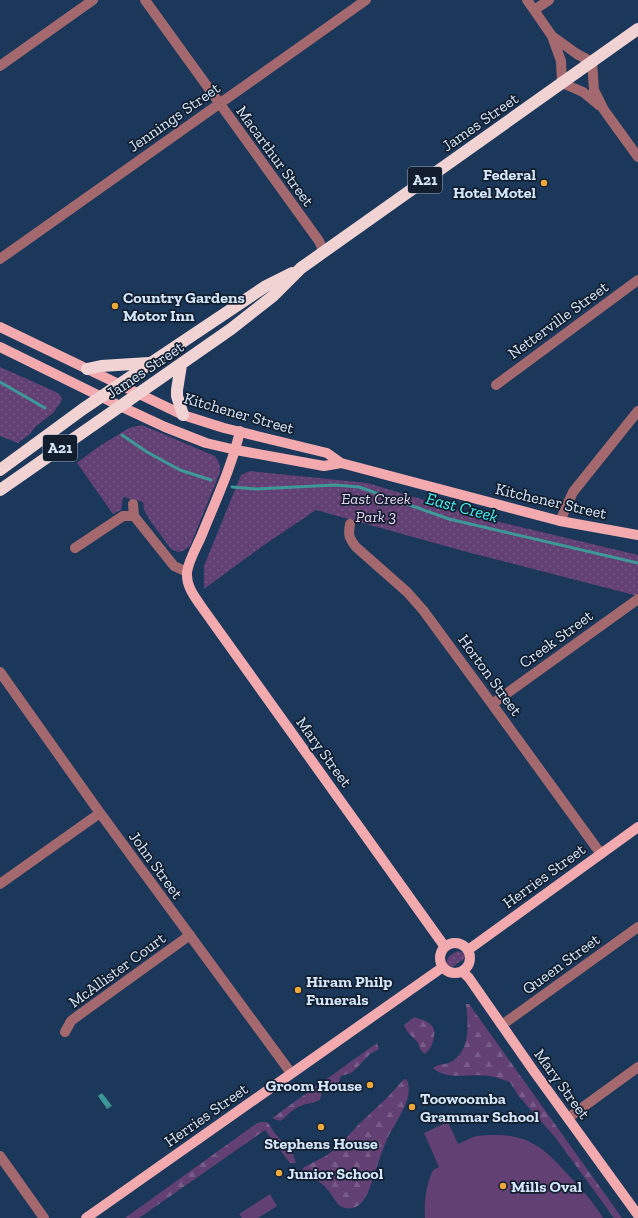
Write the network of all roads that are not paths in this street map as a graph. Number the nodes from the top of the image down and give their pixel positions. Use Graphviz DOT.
graph roads {
  1 [pos="93,0"];
  2 [pos="145,0"];
  3 [pos="366,0"];
  4 [pos="527,0"];
  5 [pos="549,0"];
  6 [pos="534,10"];
  7 [pos="638,29"];
  8 [pos="552,36"];
  9 [pos="592,62"];
  10 [pos="0,66"];
  11 [pos="562,83"];
  12 [pos="219,104"];
  13 [pos="604,110"];
  14 [pos="638,157"];
  15 [pos="324,252"];
  16 [pos="0,259"];
  17 [pos="301,268"];
  18 [pos="638,280"];
  19 [pos="0,327"];
  20 [pos="0,347"];
  21 [pos="150,363"];
  22 [pos="181,365"];
  23 [pos="87,369"];
  24 [pos="118,385"];
  25 [pos="496,385"];
  26 [pos="138,394"];
  27 [pos="101,397"];
  28 [pos="120,406"];
  29 [pos="638,410"];
  30 [pos="183,415"];
  31 [pos="240,431"];
  32 [pos="236,450"];
  33 [pos="341,463"];
  34 [pos="0,470"];
  35 [pos="0,490"];
  36 [pos="134,504"];
  37 [pos="134,516"];
  38 [pos="560,521"];
  39 [pos="350,524"];
  40 [pos="638,535"];
  41 [pos="74,548"];
  42 [pos="187,572"];
  43 [pos="638,599"];
  44 [pos="0,672"];
  45 [pos="492,704"];
  46 [pos="100,813"];
  47 [pos="638,827"];
  48 [pos="601,854"];
  49 [pos="0,884"];
  50 [pos="638,927"];
  51 [pos="190,936"];
  52 [pos="446,947"];
  53 [pos="468,950"];
  54 [pos="443,967"];
  55 [pos="462,971"];
  56 [pos="502,1025"];
  57 [pos="64,1032"];
  58 [pos="638,1067"];
  59 [pos="291,1073"];
  60 [pos="568,1118"];
  61 [pos="0,1156"];
  62 [pos="635,1204"];
  63 [pos="638,1215"];
  64 [pos="44,1218"];
  65 [pos="86,1218"];
  1 -- 10 [label="street"];
  2 -- 12 [label="street, Macarthur Street"];
  3 -- 12 [label="street, Jennings Street"];
  4 -- 6 [label="street"];
  5 -- 6 [label="street"];
  6 -- 8 [label="street"];
  7 -- 9 [label="highway, James Street / A21"];
  8 -- 9 [label="street"];
  8 -- 11 [label="street"];
  9 -- 11 [label="highway, James Street / A21"];
  9 -- 13 [label="street"];
  11 -- 13 [label="street"];
  11 -- 15 [label="highway, James Street / A21"];
  12 -- 15 [label="street, Macarthur Street"];
  12 -- 16 [label="street, Jennings Street"];
  13 -- 14 [label="street"];
  15 -- 17 [label="highway, James Street / A21"];
  17 -- 21 [label="highway, James Street / A21"];
  17 -- 22 [label="highway, James Street / A21"];
  18 -- 25 [label="street, Netterville Street"];
  19 -- 23 [label="main road, Kitchener Street"];
  20 -- 27 [label="main road, Kitchener Street"];
  21 -- 23 [label="highway"];
  21 -- 24 [label="highway, James Street / A21"];
  22 -- 26 [label="highway, James Street / A21"];
  22 -- 30 [label="highway"];
  23 -- 24 [label="main road, Kitchener Street"];
  24 -- 26 [label="main road, Kitchener Street"];
  24 -- 27 [label="highway, James Street / A21"];
  26 -- 28 [label="highway, James Street / A21"];
  26 -- 30 [label="main road, Kitchener Street"];
  27 -- 28 [label="main road, Kitchener Street"];
  27 -- 34 [label="highway, James Street / A21"];
  28 -- 32 [label="main road, Kitchener Street"];
  28 -- 35 [label="highway, James Street / A21"];
  29 -- 38 [label="street"];
  30 -- 31 [label="main road, Kitchener Street"];
  31 -- 32 [label="main road"];
  31 -- 33 [label="main road, Kitchener Street"];
  32 -- 33 [label="main road, Kitchener Street"];
  32 -- 42 [label="main road"];
  33 -- 38 [label="main road, Kitchener Street"];
  36 -- 37 [label="street"];
  37 -- 41 [label="street"];
  37 -- 42 [label="street"];
  38 -- 40 [label="main road, Kitchener Street"];
  39 -- 45 [label="street, Horton Street"];
  42 -- 52 [label="main road, Mary Street"];
  43 -- 45 [label="street, Creek Street"];
  44 -- 46 [label="street, John Street"];
  45 -- 48 [label="street, Horton Street"];
  46 -- 49 [label="street"];
  46 -- 51 [label="street, John Street"];
  47 -- 48 [label="main road, Herries Street"];
  48 -- 53 [label="main road, Herries Street"];
  50 -- 56 [label="street, Queen Street"];
  51 -- 57 [label="street, McAllister Court"];
  51 -- 59 [label="street, John Street"];
  52 -- 53 [label="main road"];
  52 -- 54 [label="main road"];
  53 -- 55 [label="main road"];
  54 -- 55 [label="main road"];
  54 -- 59 [label="main road, Herries Street"];
  55 -- 56 [label="main road, Mary Street"];
  56 -- 60 [label="main road, Mary Street"];
  58 -- 60 [label="street"];
  59 -- 65 [label="main road, Herries Street"];
  60 -- 62 [label="main road, Mary Street"];
  61 -- 64 [label="street"];
  62 -- 63 [label="main road, Mary Street"];
}
